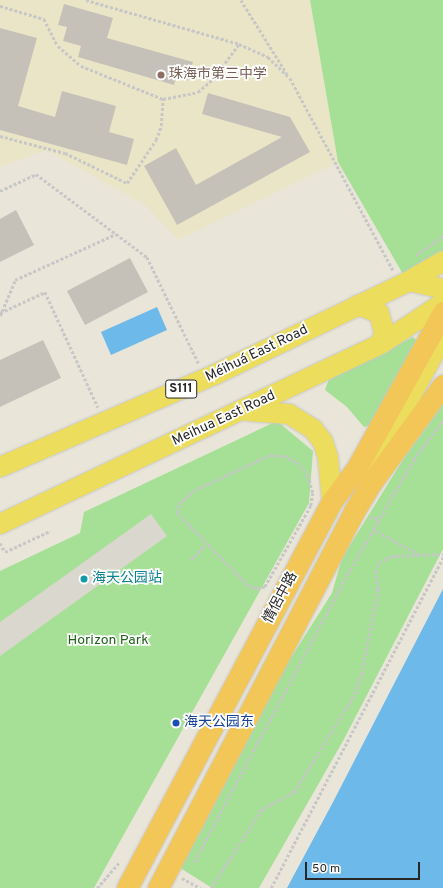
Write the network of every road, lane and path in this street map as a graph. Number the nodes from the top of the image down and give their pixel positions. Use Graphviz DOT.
graph roads {
  1 [pos="86,0"];
  2 [pos="241,0"];
  3 [pos="0,6"];
  4 [pos="239,44"];
  5 [pos="290,78"];
  6 [pos="163,99"];
  7 [pos="0,136"];
  8 [pos="0,190"];
  9 [pos="116,234"];
  10 [pos="443,260"];
  11 [pos="405,282"];
  12 [pos="443,289"];
  13 [pos="443,303"];
  14 [pos="358,305"];
  15 [pos="443,312"];
  16 [pos="1,314"];
  17 [pos="443,337"];
  18 [pos="381,344"];
  19 [pos="206,378"];
  20 [pos="443,385"];
  21 [pos="242,411"];
  22 [pos="443,421"];
  23 [pos="105,422"];
  24 [pos="0,467"];
  25 [pos="369,486"];
  26 [pos="332,501"];
  27 [pos="0,524"];
  28 [pos="373,530"];
  29 [pos="50,531"];
  30 [pos="0,543"];
  31 [pos="205,544"];
  32 [pos="421,555"];
  33 [pos="443,556"];
  34 [pos="191,560"];
  35 [pos="192,865"];
  36 [pos="188,872"];
  37 [pos="182,883"];
  38 [pos="127,888"];
  39 [pos="158,888"];
  40 [pos="211,888"];
  41 [pos="271,888"];
  1 -- 4 [label="path"];
  2 -- 5 [label="path"];
  3 -- 6 [label="path"];
  4 -- 5 [label="path"];
  4 -- 6 [label="path"];
  5 -- 11 [label="path"];
  6 -- 7 [label="path"];
  8 -- 9 [label="path"];
  9 -- 16 [label="path"];
  9 -- 19 [label="path"];
  10 -- 11 [label="main road, Méihuá East Road / S111"];
  11 -- 12 [label="main road"];
  11 -- 14 [label="main road, Méihuá East Road / S111"];
  13 -- 18 [label="main road, Meihua East Road"];
  14 -- 18 [label="main road"];
  14 -- 19 [label="main road, Méihuá East Road / S111"];
  15 -- 26 [label="highway, 情侶中路"];
  16 -- 23 [label="path"];
  17 -- 25 [label="main road"];
  18 -- 21 [label="main road, Meihua East Road"];
  19 -- 23 [label="main road, Méihuá East Road / S111"];
  20 -- 25 [label="highway, 情侶中路"];
  21 -- 26 [label="main road"];
  21 -- 27 [label="main road, Meihua East Road"];
  22 -- 28 [label="path"];
  23 -- 24 [label="main road, Méihuá East Road / S111"];
  25 -- 39 [label="highway, 情侶中路"];
  26 -- 38 [label="highway, 情侶中路"];
  28 -- 32 [label="path"];
  28 -- 35 [label="path"];
  29 -- 30 [label="path"];
  31 -- 31 [label="path"];
  31 -- 34 [label="path"];
  32 -- 33 [label="path"];
  32 -- 40 [label="path"];
  33 -- 41 [label="path"];
  36 -- 37 [label="path"];
}
